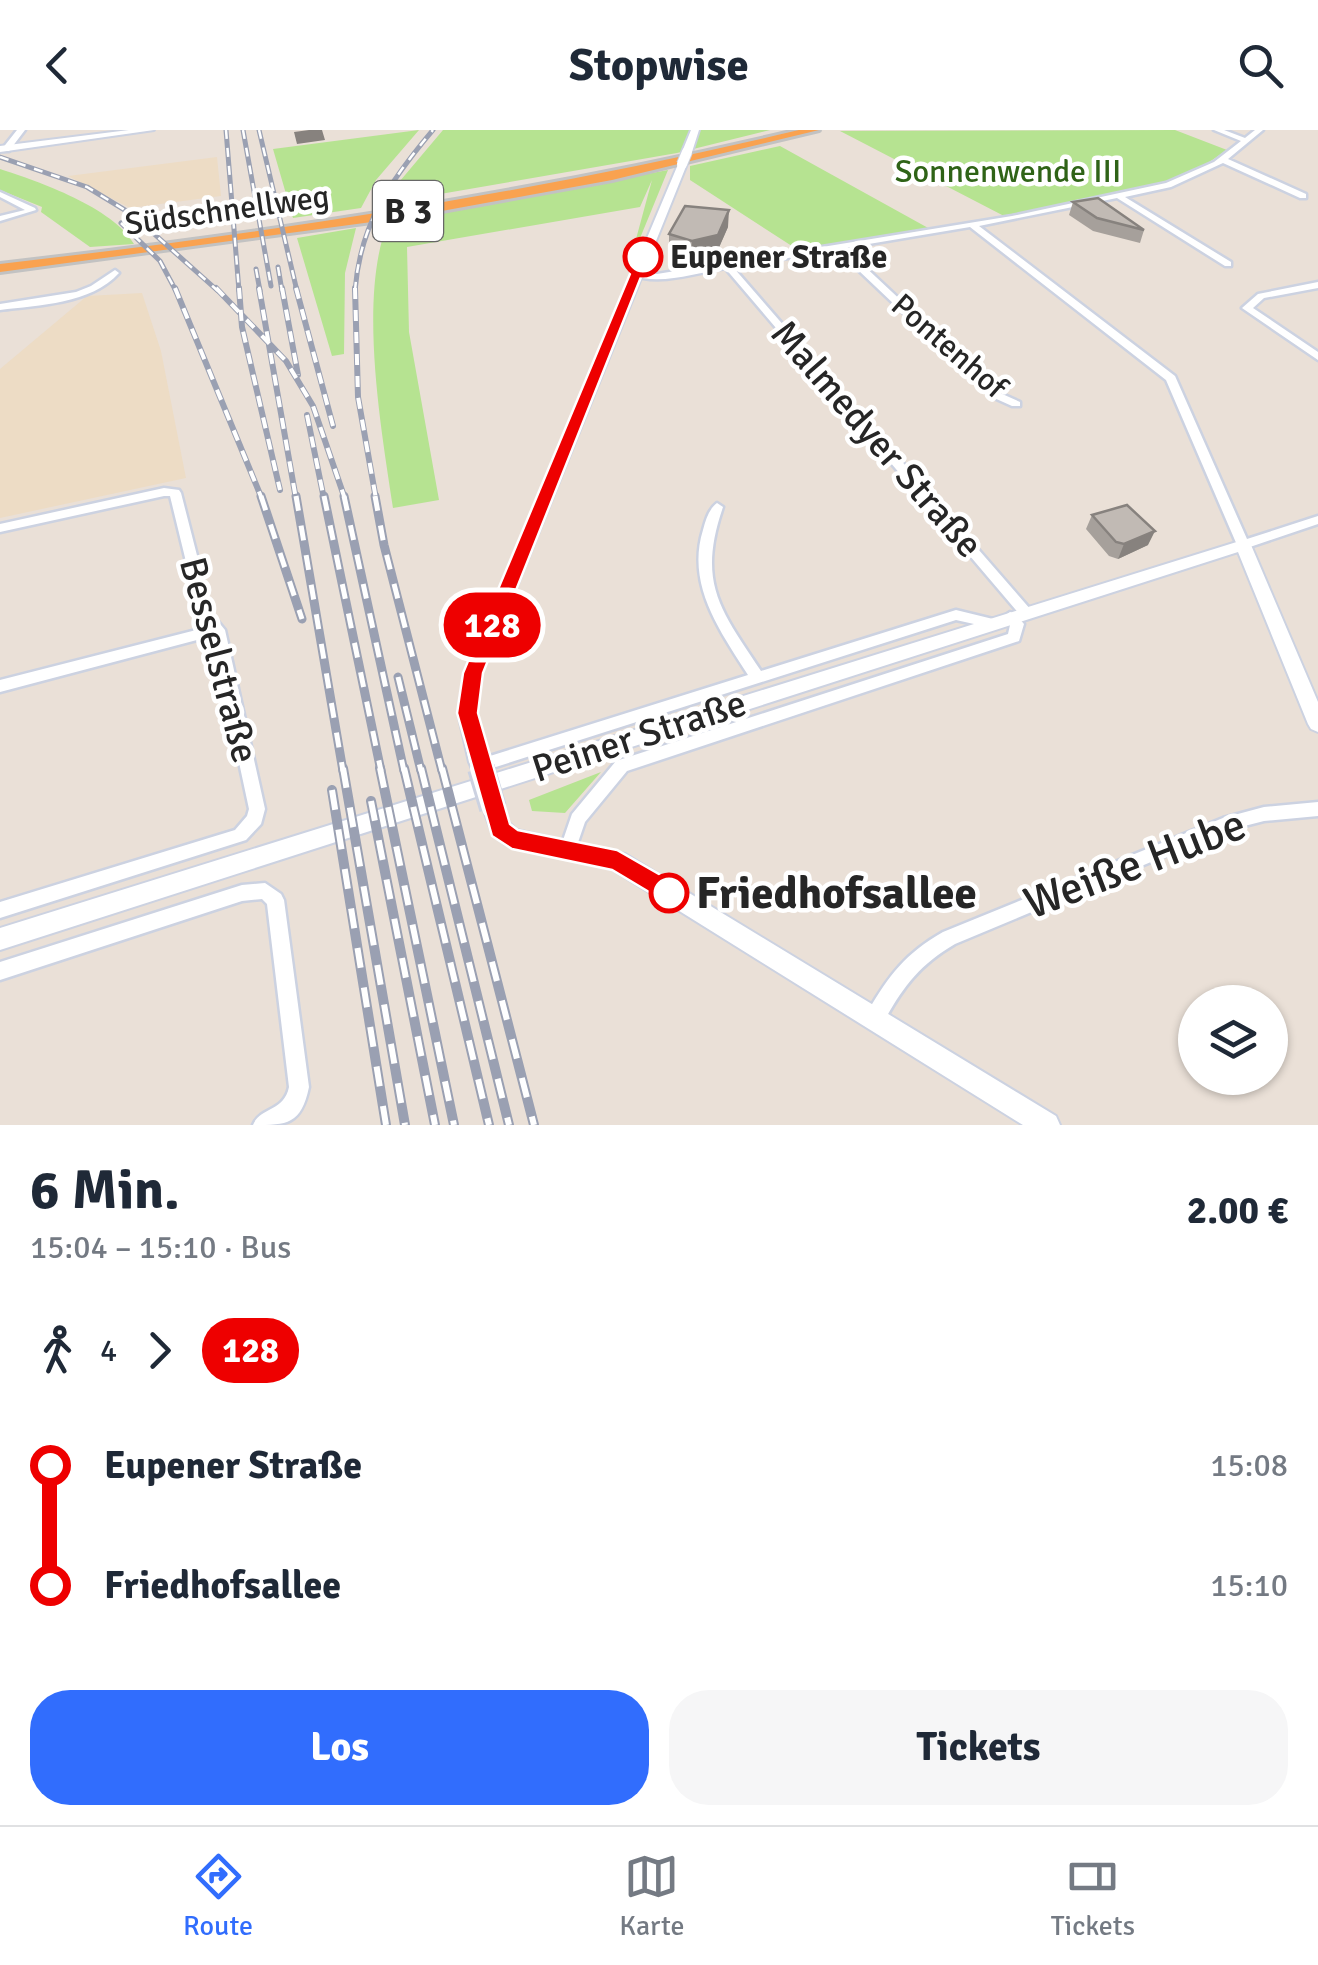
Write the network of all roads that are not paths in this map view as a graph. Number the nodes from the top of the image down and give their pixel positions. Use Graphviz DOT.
graph roads {
  1 [pos="20,130"];
  2 [pos="150,130"];
  3 [pos="696,130"];
  4 [pos="797,130"];
  5 [pos="813,130"];
  6 [pos="1218,130"];
  7 [pos="1259,130"];
  8 [pos="1247,141"];
  9 [pos="3,149"];
  10 [pos="1224,160"];
  11 [pos="0,194"];
  12 [pos="1303,196"];
  13 [pos="1120,197"];
  14 [pos="0,218"];
  15 [pos="972,224"];
  16 [pos="839,247"];
  17 [pos="1228,264"];
  18 [pos="728,265"];
  19 [pos="0,266"];
  20 [pos="115,273"];
  21 [pos="636,274"];
  22 [pos="1318,284"];
  23 [pos="0,307"];
  24 [pos="1318,357"];
  25 [pos="1016,404"];
  26 [pos="716,507"];
  27 [pos="1318,520"];
  28 [pos="0,528"];
  29 [pos="1243,545"];
  30 [pos="1010,618"];
  31 [pos="218,630"];
  32 [pos="757,677"];
  33 [pos="0,686"];
  34 [pos="1318,724"];
  35 [pos="487,762"];
  36 [pos="1318,809"];
  37 [pos="568,848"];
  38 [pos="0,910"];
  39 [pos="0,939"];
  40 [pos="0,971"];
  41 [pos="875,1018"];
  42 [pos="263,1125"];
  43 [pos="1046,1125"];
  1 -- 9 [label="street"];
  2 -- 9 [label="street"];
  3 -- 21 [label="street"];
  4 -- 19 [label="highway, Südschnellweg / B 3"];
  5 -- 19 [label="highway, Südschnellweg / B 3"];
  6 -- 8 [label="street"];
  7 -- 8 [label="street"];
  8 -- 10 [label="street"];
  10 -- 12 [label="street"];
  10 -- 13 [label="street"];
  11 -- 14 [label="street"];
  13 -- 15 [label="street"];
  13 -- 17 [label="street"];
  15 -- 16 [label="street"];
  15 -- 29 [label="street"];
  16 -- 18 [label="street"];
  16 -- 25 [label="street, Pontenhof"];
  18 -- 21 [label="street"];
  18 -- 30 [label="street, Malmedyer Straße"];
  20 -- 23 [label="street"];
  21 -- 35 [label="street"];
  22 -- 24 [label="street"];
  26 -- 32 [label="street"];
  27 -- 29 [label="street, Peiner Straße"];
  28 -- 31 [label="street, Besselstraße"];
  29 -- 30 [label="street, Peiner Straße"];
  29 -- 34 [label="street"];
  30 -- 32 [label="street, Peiner Straße"];
  30 -- 37 [label="street, Peiner Straße"];
  30 -- 39 [label="street, Peiner Straße"];
  31 -- 33 [label="street"];
  31 -- 38 [label="street, Besselstraße"];
  32 -- 35 [label="street, Peiner Straße"];
  35 -- 37 [label="street, bridge"];
  36 -- 41 [label="street, Weiße Hube"];
  37 -- 41 [label="street"];
  40 -- 42 [label="street"];
  41 -- 43 [label="street"];
}
